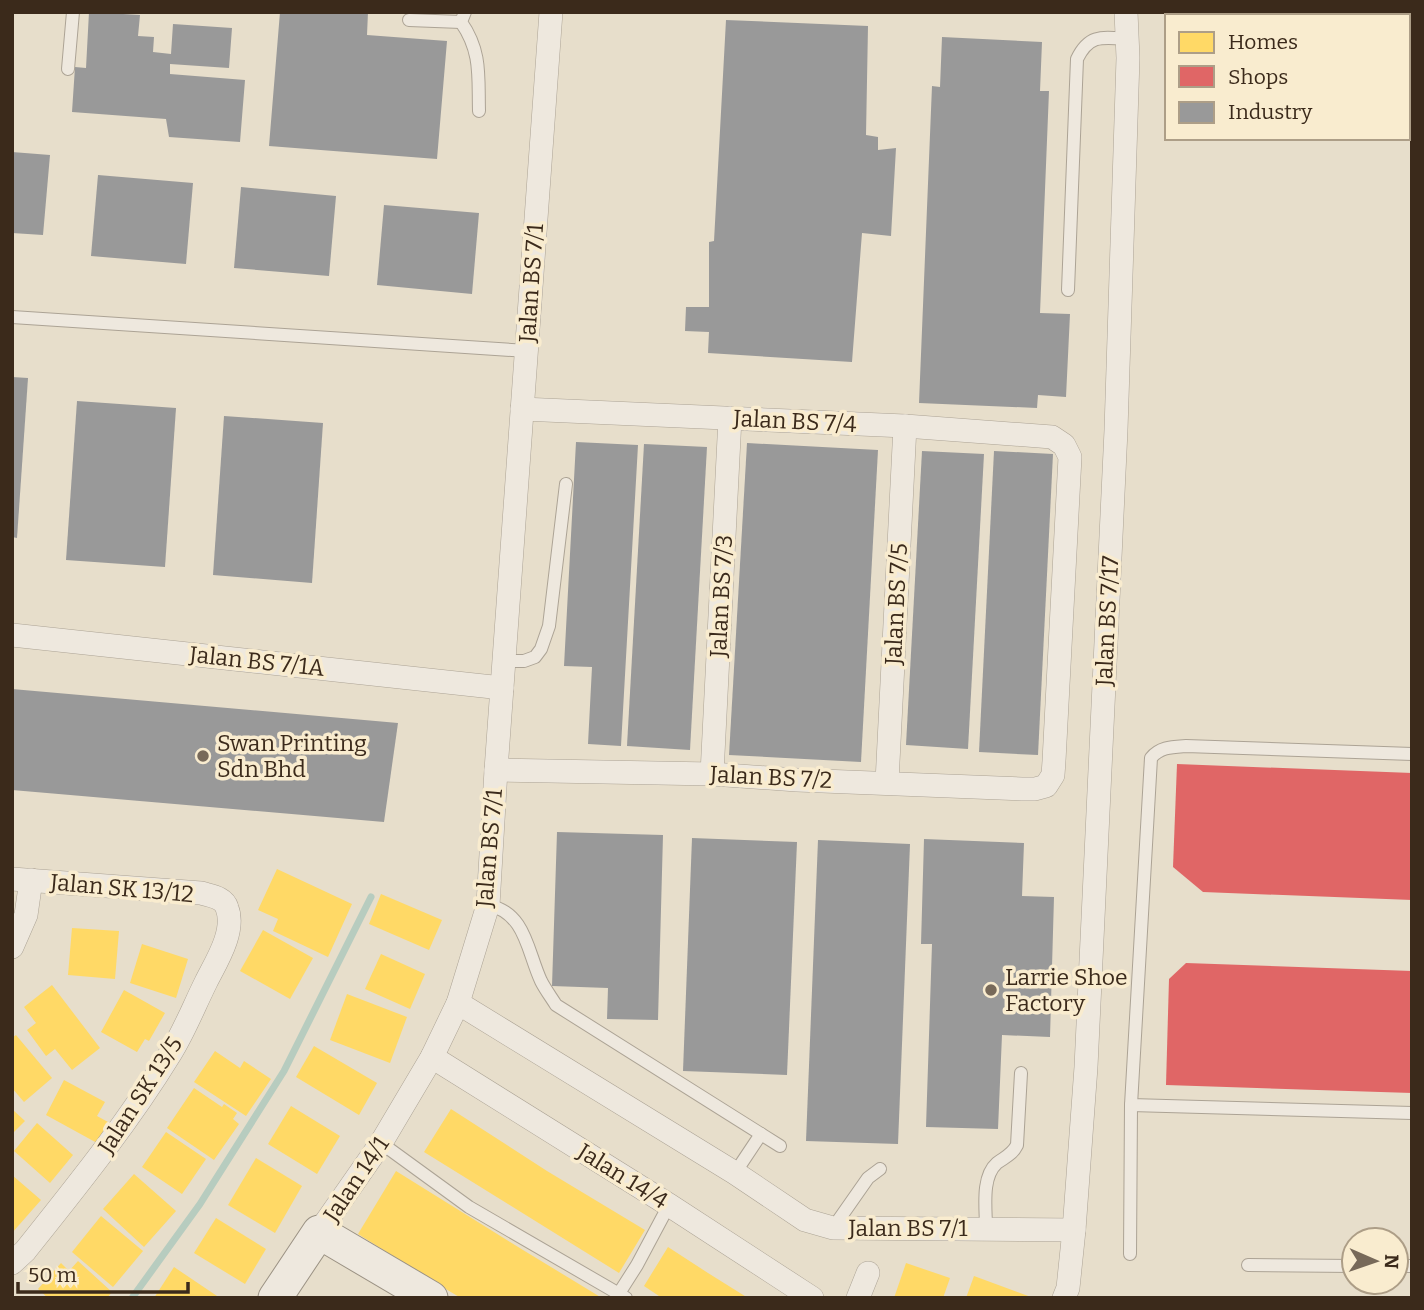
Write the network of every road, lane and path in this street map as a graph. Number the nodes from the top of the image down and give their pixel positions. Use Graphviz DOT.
graph roads {
  1 [pos="73,12"];
  2 [pos="551,12"];
  3 [pos="1126,12"];
  4 [pos="463,17"];
  5 [pos="409,20"];
  6 [pos="1128,39"];
  7 [pos="68,69"];
  8 [pos="479,111"];
  9 [pos="1068,290"];
  10 [pos="12,317"];
  11 [pos="527,351"];
  12 [pos="522,409"];
  13 [pos="730,418"];
  14 [pos="905,426"];
  15 [pos="566,484"];
  16 [pos="12,635"];
  17 [pos="503,661"];
  18 [pos="502,688"];
  19 [pos="1412,754"];
  20 [pos="496,771"];
  21 [pos="712,774"];
  22 [pos="887,782"];
  23 [pos="1046,786"];
  24 [pos="21,880"];
  25 [pos="488,905"];
  26 [pos="228,907"];
  27 [pos="12,947"];
  28 [pos="458,1003"];
  29 [pos="432,1057"];
  30 [pos="1021,1073"];
  31 [pos="1131,1105"];
  32 [pos="1412,1113"];
  33 [pos="761,1134"];
  34 [pos="381,1143"];
  35 [pos="780,1146"];
  36 [pos="880,1170"];
  37 [pos="735,1173"];
  38 [pos="669,1205"];
  39 [pos="986,1227"];
  40 [pos="833,1228"];
  41 [pos="1074,1230"];
  42 [pos="319,1232"];
  43 [pos="1130,1254"];
  44 [pos="12,1263"];
  45 [pos="1248,1265"];
  46 [pos="1340,1266"];
  47 [pos="868,1273"];
  48 [pos="620,1296"];
  49 [pos="275,1298"];
  50 [pos="431,1298"];
  51 [pos="812,1298"];
  52 [pos="858,1298"];
  53 [pos="1064,1298"];
  1 -- 7 [label="lane"];
  2 -- 11 [label="street, Jalan BS 7/1"];
  3 -- 6 [label="street, Jalan BS 7/17"];
  4 -- 5 [label="lane"];
  4 -- 8 [label="lane"];
  6 -- 9 [label="lane"];
  6 -- 41 [label="street, Jalan BS 7/17"];
  10 -- 11 [label="lane"];
  11 -- 12 [label="street, Jalan BS 7/1"];
  12 -- 13 [label="street, Jalan BS 7/4"];
  12 -- 17 [label="street, Jalan BS 7/1"];
  13 -- 14 [label="street, Jalan BS 7/4"];
  13 -- 21 [label="street, Jalan BS 7/3"];
  14 -- 22 [label="street, Jalan BS 7/5"];
  14 -- 23 [label="street, Jalan BS 7/4"];
  15 -- 17 [label="lane"];
  16 -- 18 [label="street, Jalan BS 7/1A"];
  17 -- 18 [label="street, Jalan BS 7/1"];
  18 -- 20 [label="street, Jalan BS 7/1"];
  19 -- 31 [label="lane"];
  20 -- 21 [label="street, Jalan BS 7/2"];
  20 -- 25 [label="street, Jalan BS 7/1"];
  21 -- 22 [label="street, Jalan BS 7/2"];
  22 -- 23 [label="street, Jalan BS 7/2"];
  24 -- 26 [label="street, Jalan SK 13/12"];
  24 -- 27 [label="street"];
  25 -- 28 [label="street, Jalan BS 7/1"];
  25 -- 33 [label="lane"];
  26 -- 44 [label="street, Jalan SK 13/5"];
  28 -- 29 [label="street, Jalan 14/1"];
  28 -- 37 [label="street, Jalan BS 7/1"];
  29 -- 34 [label="street, Jalan 14/1"];
  29 -- 38 [label="street, Jalan 14/4"];
  30 -- 39 [label="lane"];
  31 -- 32 [label="lane"];
  31 -- 43 [label="lane"];
  33 -- 35 [label="lane"];
  33 -- 37 [label="lane"];
  34 -- 42 [label="street, Jalan 14/1"];
  34 -- 48 [label="lane"];
  36 -- 40 [label="lane"];
  37 -- 40 [label="street, Jalan BS 7/1"];
  38 -- 48 [label="lane"];
  38 -- 51 [label="street, Jalan 14/4"];
  39 -- 40 [label="street, Jalan BS 7/1"];
  39 -- 41 [label="street, Jalan BS 7/1"];
  41 -- 53 [label="street, Jalan BS 7/17"];
  42 -- 49 [label="street, Jalan 14/1"];
  42 -- 50 [label="street"];
  45 -- 46 [label="lane"];
  47 -- 52 [label="street"];
}
